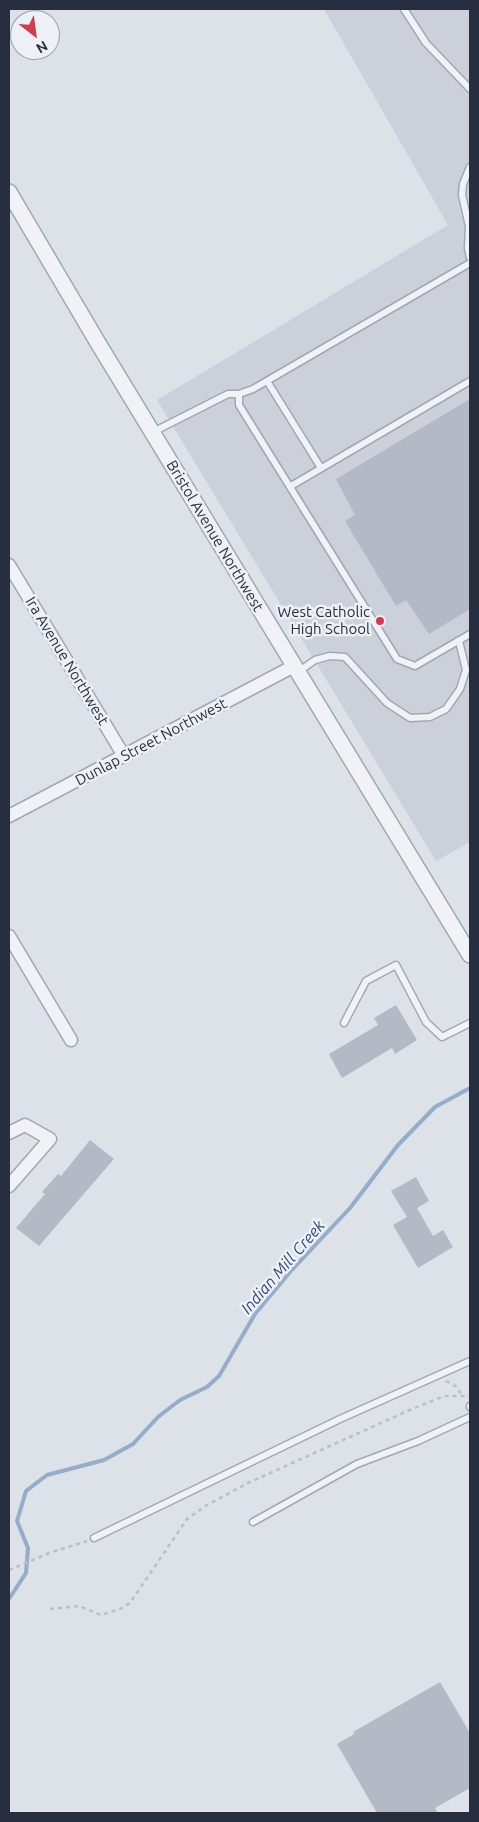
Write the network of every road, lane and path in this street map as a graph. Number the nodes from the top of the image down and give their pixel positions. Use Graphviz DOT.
graph roads {
  1 [pos="404,9"];
  2 [pos="470,89"];
  3 [pos="470,167"];
  4 [pos="9,192"];
  5 [pos="470,258"];
  6 [pos="470,262"];
  7 [pos="267,381"];
  8 [pos="470,381"];
  9 [pos="239,394"];
  10 [pos="152,433"];
  11 [pos="320,468"];
  12 [pos="290,486"];
  13 [pos="9,565"];
  14 [pos="470,634"];
  15 [pos="459,641"];
  16 [pos="295,669"];
  17 [pos="124,756"];
  18 [pos="9,816"];
  19 [pos="9,936"];
  20 [pos="470,955"];
  21 [pos="344,1023"];
  22 [pos="470,1023"];
  23 [pos="71,1040"];
  24 [pos="9,1133"];
  25 [pos="9,1186"];
  26 [pos="470,1361"];
  27 [pos="433,1378"];
  28 [pos="462,1396"];
  29 [pos="470,1396"];
  30 [pos="470,1417"];
  31 [pos="253,1522"];
  32 [pos="94,1538"];
  33 [pos="9,1570"];
  34 [pos="50,1609"];
  1 -- 2 [label="lane"];
  3 -- 5 [label="lane"];
  4 -- 10 [label="street, Bristol Avenue Northwest"];
  6 -- 7 [label="lane"];
  7 -- 9 [label="lane"];
  7 -- 11 [label="lane"];
  8 -- 11 [label="lane"];
  9 -- 10 [label="lane"];
  9 -- 12 [label="lane"];
  10 -- 16 [label="street, Bristol Avenue Northwest"];
  11 -- 12 [label="lane"];
  12 -- 15 [label="lane"];
  13 -- 17 [label="street, Ira Avenue Northwest"];
  14 -- 15 [label="lane"];
  15 -- 16 [label="lane"];
  16 -- 17 [label="street, Dunlap Street Northwest"];
  16 -- 20 [label="street, Bristol Avenue Northwest"];
  17 -- 18 [label="street, Dunlap Street Northwest"];
  19 -- 23 [label="street"];
  21 -- 22 [label="lane"];
  24 -- 25 [label="street"];
  26 -- 27 [label="lane"];
  27 -- 28 [label="path"];
  27 -- 32 [label="lane"];
  28 -- 29 [label="path"];
  28 -- 34 [label="path"];
  30 -- 31 [label="lane"];
  32 -- 33 [label="path"];
}
